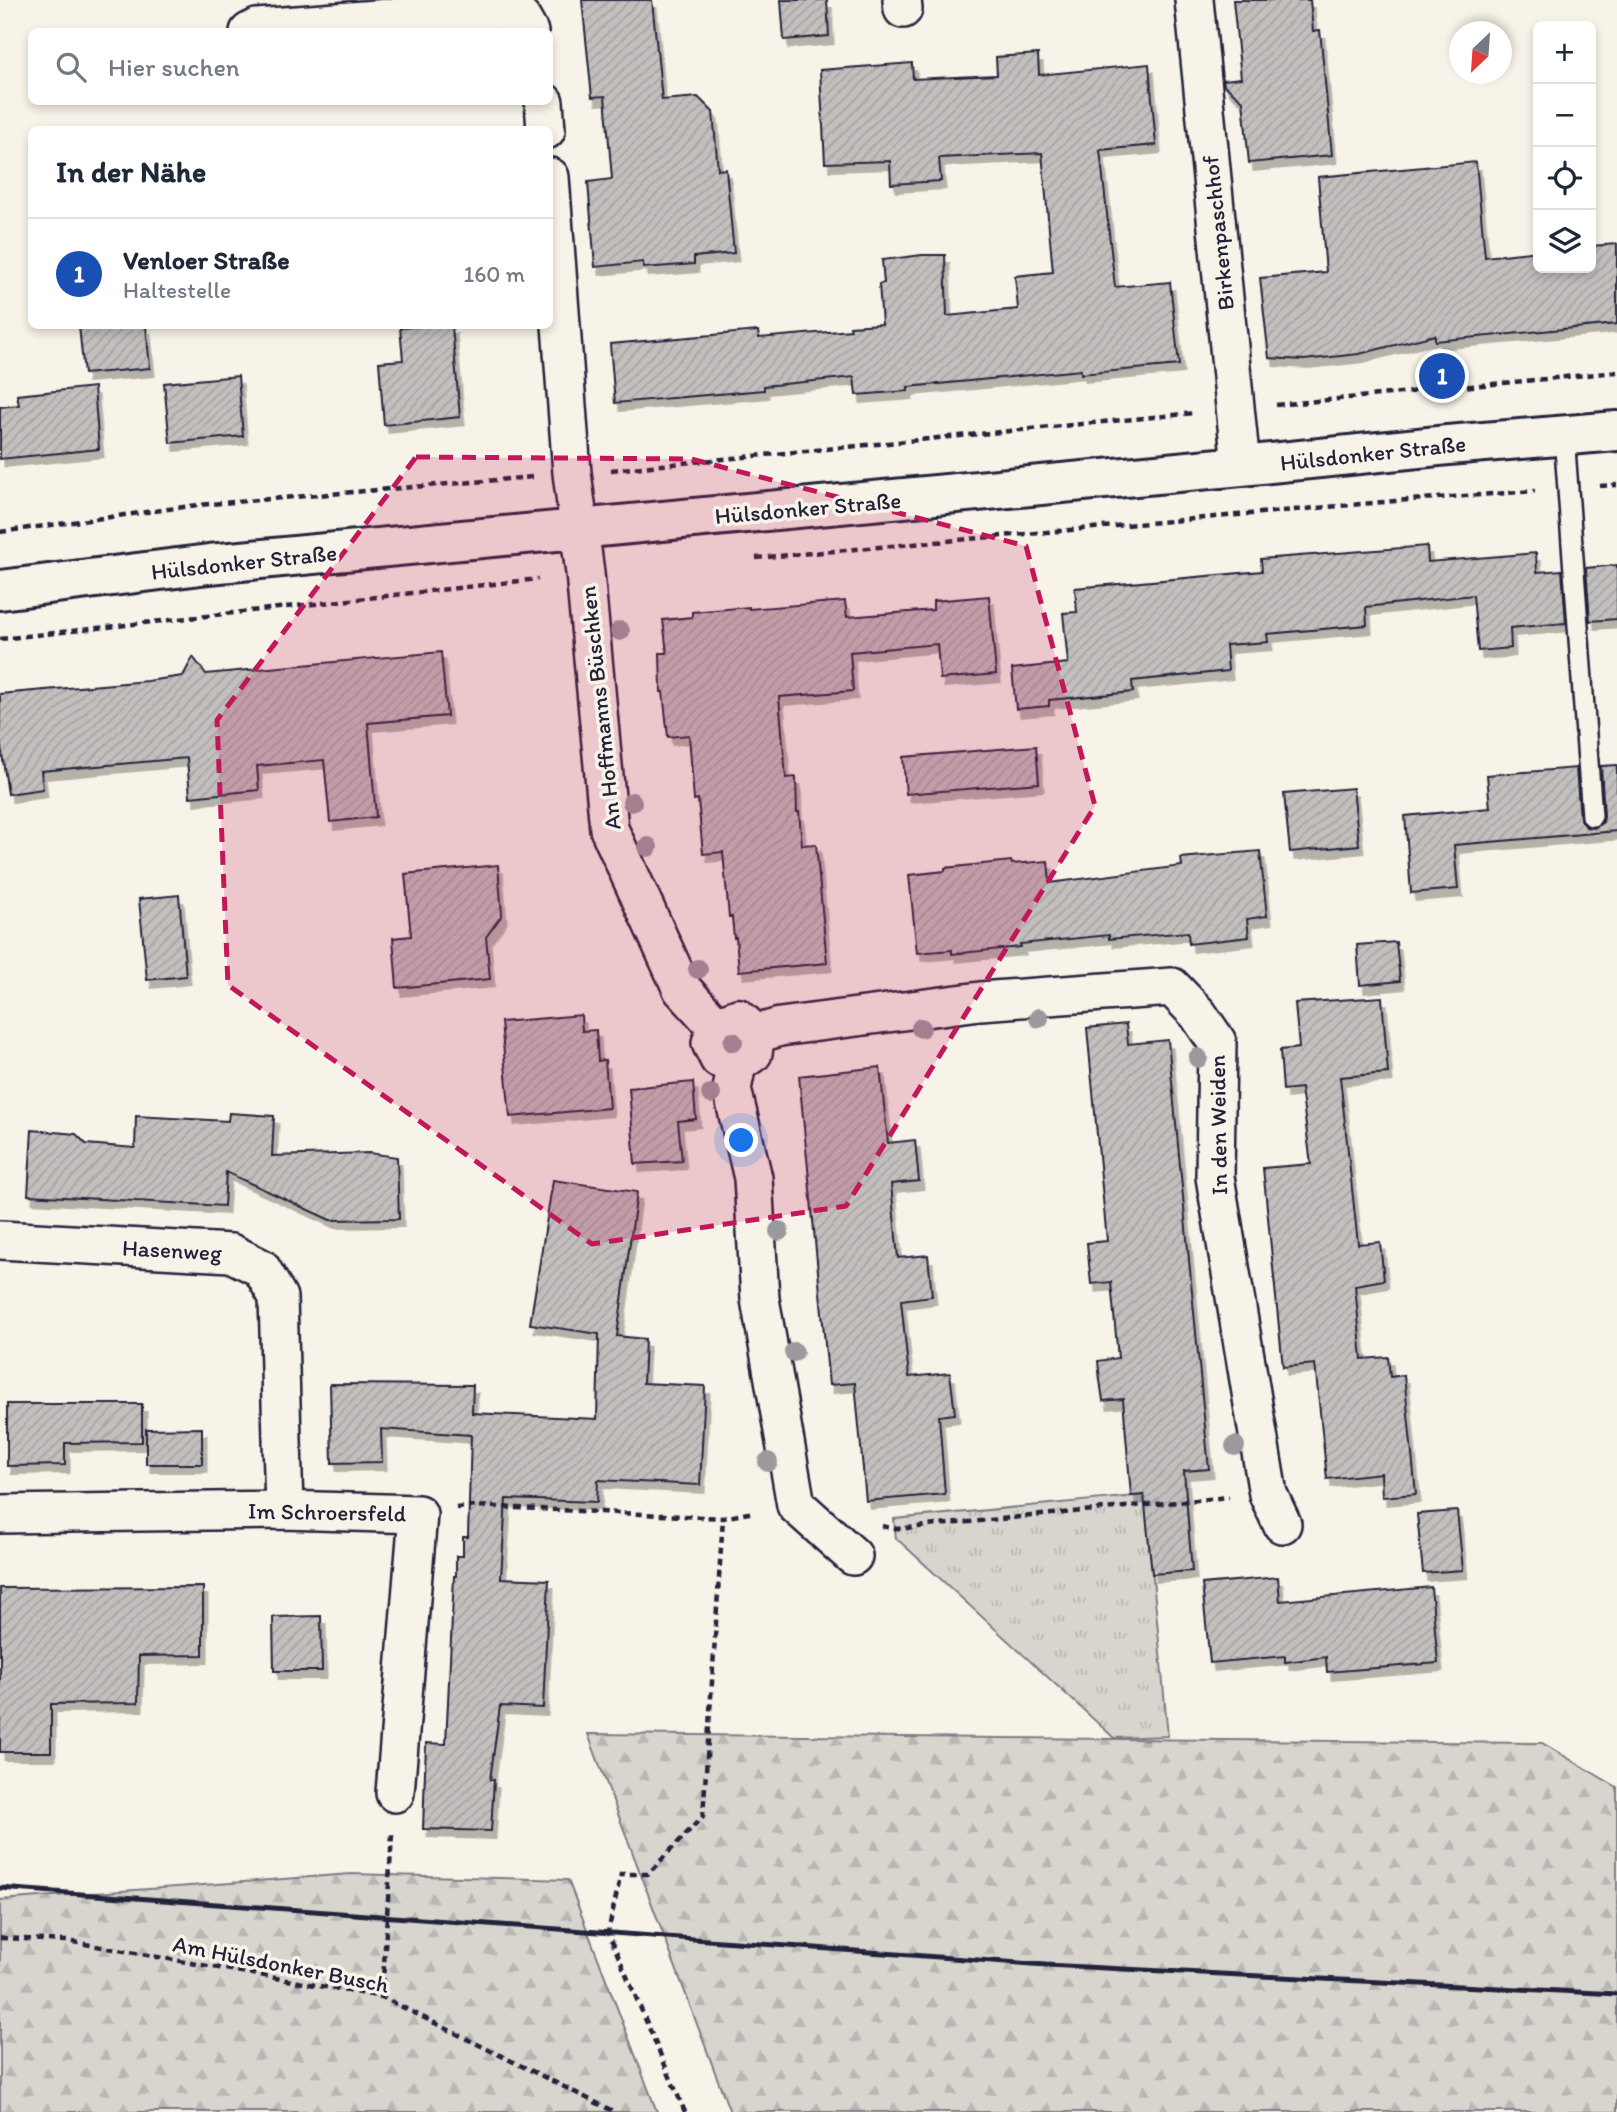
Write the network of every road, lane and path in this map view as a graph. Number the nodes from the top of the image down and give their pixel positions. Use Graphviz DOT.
graph roads {
  1 [pos="1194,0"];
  2 [pos="257,28"];
  3 [pos="527,28"];
  4 [pos="544,105"];
  5 [pos="546,126"];
  6 [pos="553,217"];
  7 [pos="1617,372"];
  8 [pos="1236,409"];
  9 [pos="1617,431"];
  10 [pos="1564,435"];
  11 [pos="1241,467"];
  12 [pos="572,473"];
  13 [pos="1617,485"];
  14 [pos="1568,488"];
  15 [pos="579,530"];
  16 [pos="0,532"];
  17 [pos="750,559"];
  18 [pos="585,573"];
  19 [pos="0,590"];
  20 [pos="0,639"];
  21 [pos="1592,816"];
  22 [pos="746,1049"];
  23 [pos="0,1240"];
  24 [pos="796,1505"];
  25 [pos="1275,1509"];
  26 [pos="284,1510"];
  27 [pos="0,1514"];
  28 [pos="418,1514"];
  29 [pos="723,1518"];
  30 [pos="871,1523"];
  31 [pos="853,1556"];
  32 [pos="394,1793"];
  33 [pos="391,1850"];
  34 [pos="0,1938"];
  35 [pos="382,1997"];
  36 [pos="615,2112"];
  37 [pos="685,2112"];
  1 -- 8 [label="street, Birkenpaschhof"];
  2 -- 3 [label="street"];
  4 -- 5 [label="street"];
  6 -- 12 [label="street, An Hoffmanns Büschken"];
  7 -- 8 [label="path"];
  8 -- 11 [label="street, Birkenpaschhof"];
  8 -- 12 [label="path"];
  9 -- 10 [label="street, Hülsdonker Straße"];
  10 -- 11 [label="street, Hülsdonker Straße"];
  10 -- 14 [label="lane"];
  11 -- 15 [label="street, Hülsdonker Straße"];
  12 -- 15 [label="street, An Hoffmanns Büschken"];
  12 -- 16 [label="path"];
  13 -- 14 [label="path"];
  14 -- 17 [label="path"];
  14 -- 21 [label="lane"];
  15 -- 18 [label="street, An Hoffmanns Büschken"];
  15 -- 19 [label="street, Hülsdonker Straße"];
  18 -- 20 [label="path"];
  18 -- 22 [label="street, An Hoffmanns Büschken"];
  22 -- 24 [label="street"];
  22 -- 25 [label="street, In den Weiden"];
  23 -- 26 [label="street, Hasenweg"];
  24 -- 29 [label="path"];
  24 -- 31 [label="street"];
  25 -- 30 [label="path"];
  26 -- 27 [label="street, Im Schroersfeld"];
  26 -- 28 [label="street, Im Schroersfeld"];
  28 -- 29 [label="path"];
  28 -- 32 [label="street, Im Schroersfeld"];
  29 -- 37 [label="path"];
  33 -- 35 [label="path"];
  34 -- 35 [label="path, Am Hülsdonker Busch"];
  35 -- 36 [label="path, Am Hülsdonker Busch"];
}
